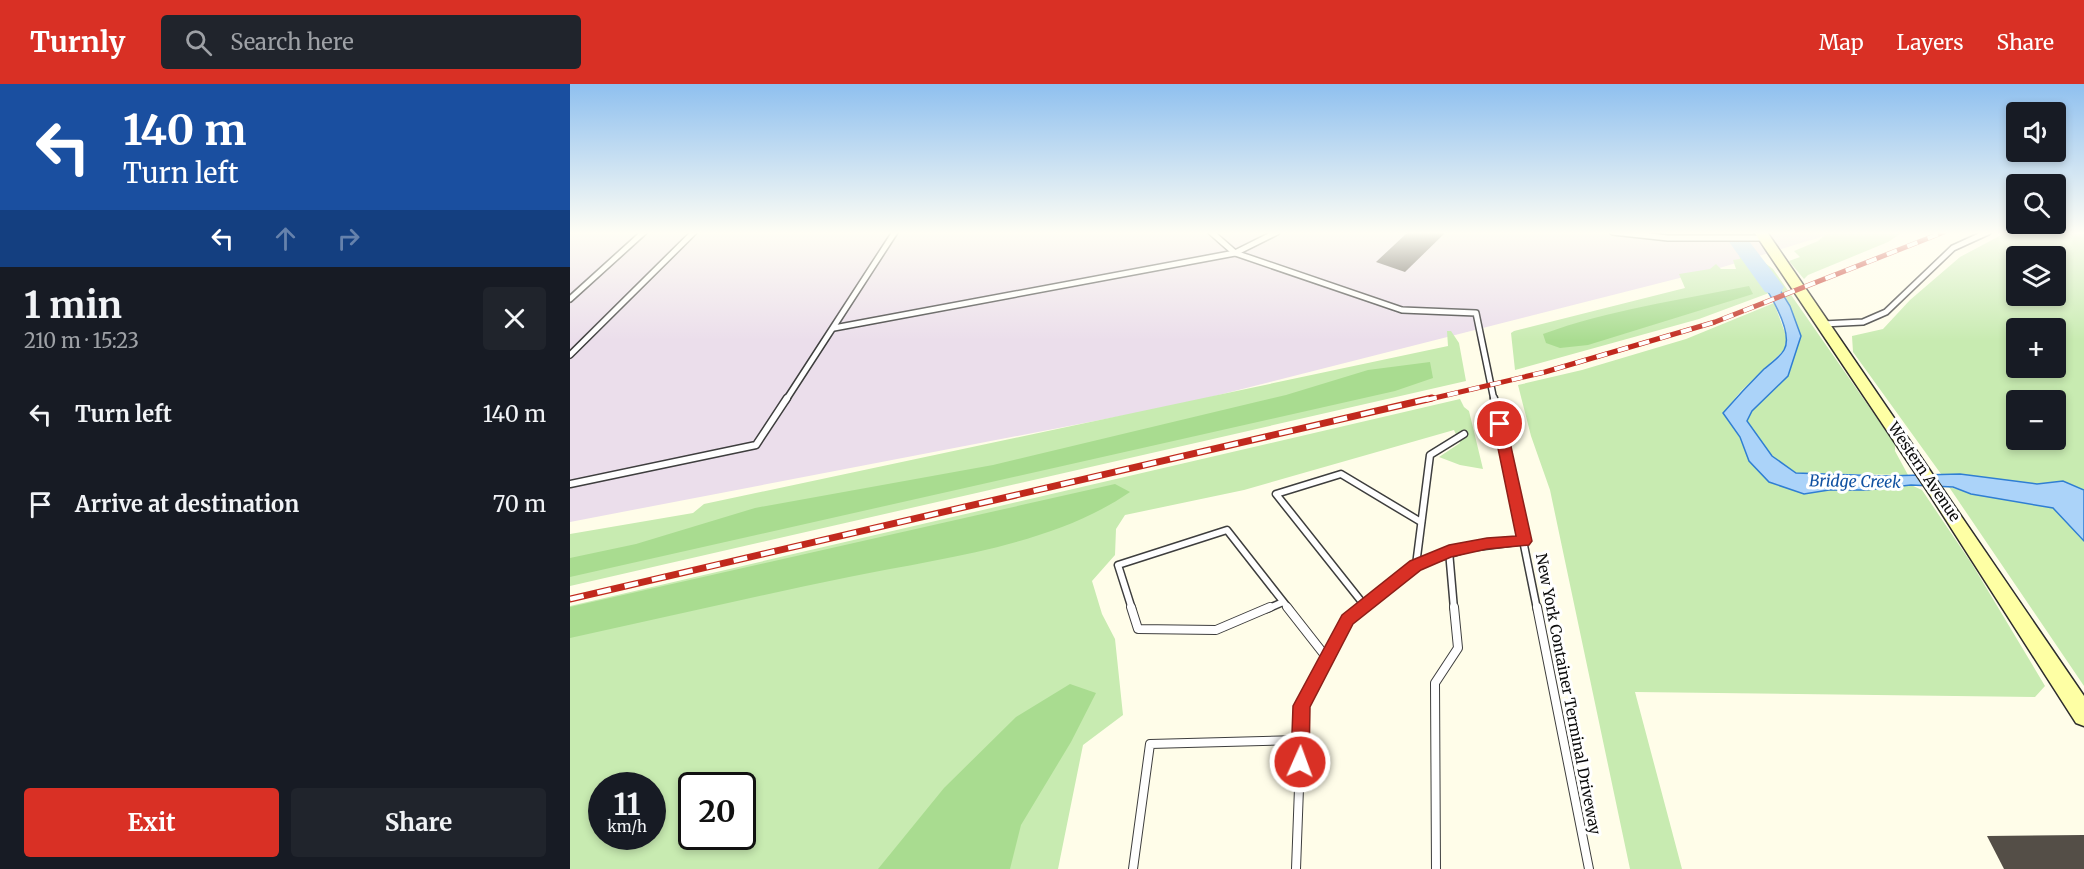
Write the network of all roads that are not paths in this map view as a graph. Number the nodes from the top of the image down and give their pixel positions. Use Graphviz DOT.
graph roads {
  1 [pos="604,269"];
  2 [pos="657,269"];
  3 [pos="872,269"];
  4 [pos="1151,269"];
  5 [pos="1281,269"];
  6 [pos="1786,269"];
  7 [pos="1931,269"];
  8 [pos="570,299"];
  9 [pos="1823,324"];
  10 [pos="834,328"];
  11 [pos="570,355"];
  12 [pos="1464,434"];
  13 [pos="570,484"];
  14 [pos="1421,522"];
  15 [pos="1524,541"];
  16 [pos="1449,551"];
  17 [pos="1416,565"];
  18 [pos="1283,602"];
  19 [pos="1365,606"];
  20 [pos="1327,658"];
  21 [pos="2084,715"];
  22 [pos="1300,740"];
  23 [pos="1133,869"];
  24 [pos="1296,869"];
  25 [pos="1436,869"];
  26 [pos="1589,869"];
  1 -- 8 [label="lane"];
  2 -- 11 [label="lane"];
  3 -- 10 [label="lane"];
  4 -- 10 [label="lane"];
  5 -- 15 [label="lane, New York Container Terminal Driveway"];
  6 -- 9 [label="street, Western Avenue"];
  7 -- 9 [label="lane"];
  9 -- 21 [label="street, Western Avenue"];
  10 -- 13 [label="lane"];
  12 -- 14 [label="lane"];
  14 -- 17 [label="lane"];
  14 -- 19 [label="lane"];
  15 -- 16 [label="lane"];
  15 -- 26 [label="lane, New York Container Terminal Driveway"];
  16 -- 17 [label="lane"];
  16 -- 25 [label="lane"];
  17 -- 19 [label="lane"];
  18 -- 18 [label="lane"];
  18 -- 20 [label="lane"];
  19 -- 20 [label="lane"];
  20 -- 22 [label="lane"];
  22 -- 23 [label="lane"];
  22 -- 24 [label="lane"];
}
